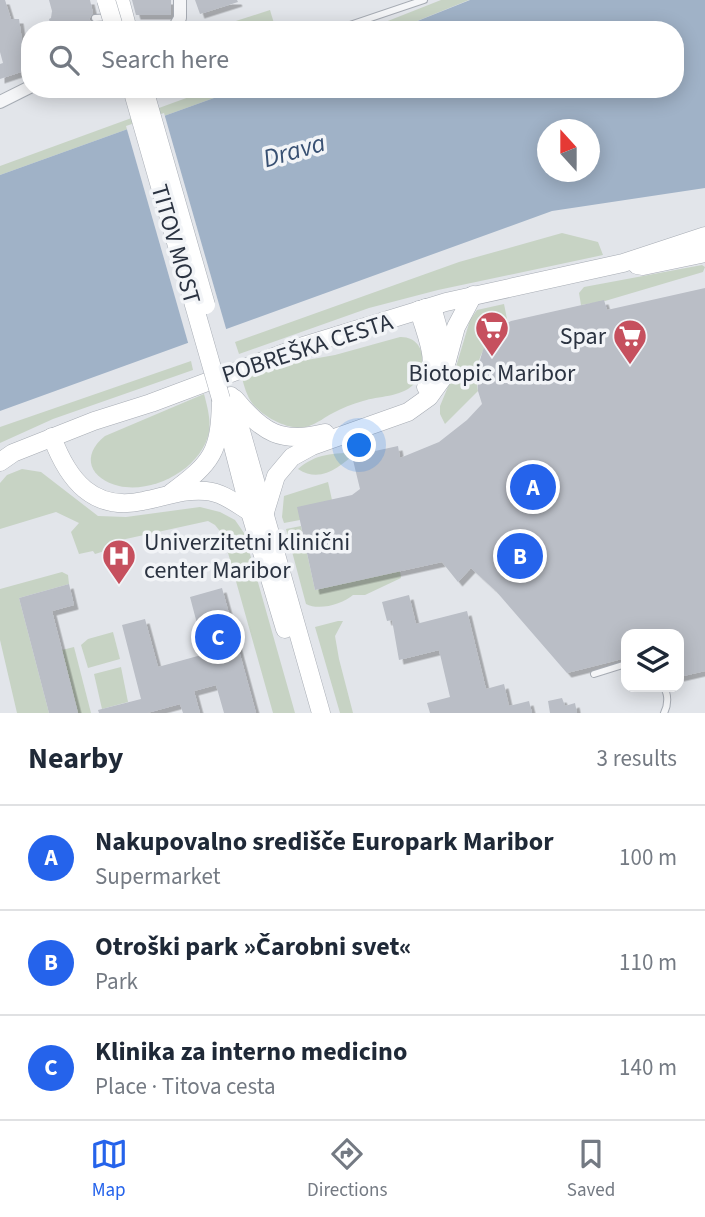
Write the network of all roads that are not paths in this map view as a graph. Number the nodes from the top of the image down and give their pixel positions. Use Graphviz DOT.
graph roads {
  1 [pos="111,0"];
  2 [pos="180,0"];
  3 [pos="424,0"];
  4 [pos="117,16"];
  5 [pos="95,18"];
  6 [pos="178,21"];
  7 [pos="362,21"];
  8 [pos="21,92"];
  9 [pos="135,98"];
  10 [pos="147,98"];
  11 [pos="0,102"];
  12 [pos="705,236"];
  13 [pos="705,253"];
  14 [pos="623,263"];
  15 [pos="473,295"];
  16 [pos="422,309"];
  17 [pos="447,360"];
  18 [pos="226,397"];
  19 [pos="52,437"];
  20 [pos="0,462"];
  21 [pos="171,493"];
  22 [pos="257,512"];
  23 [pos="621,666"];
  24 [pos="593,674"];
  25 [pos="667,692"];
  26 [pos="309,713"];
  27 [pos="321,713"];
  28 [pos="664,713"];
  1 -- 4 [label="lane"];
  2 -- 6 [label="street"];
  3 -- 7 [label="lane"];
  4 -- 5 [label="lane"];
  8 -- 11 [label="street"];
  9 -- 18 [label="main road, TITOV MOST, bridge"];
  10 -- 18 [label="main road, TITOV MOST, bridge"];
  12 -- 14 [label="main road, POBREŠKA CESTA"];
  13 -- 14 [label="main road, POBREŠKA CESTA"];
  14 -- 15 [label="main road, POBREŠKA CESTA"];
  15 -- 16 [label="main road, POBREŠKA CESTA"];
  15 -- 17 [label="main road"];
  16 -- 17 [label="main road"];
  16 -- 18 [label="main road"];
  16 -- 19 [label="main road, POBREŠKA CESTA"];
  17 -- 22 [label="main road"];
  18 -- 21 [label="main road"];
  18 -- 22 [label="main road"];
  19 -- 20 [label="main road, POBREŠKA CESTA"];
  19 -- 21 [label="main road"];
  21 -- 22 [label="main road"];
  22 -- 26 [label="main road"];
  22 -- 27 [label="main road"];
  23 -- 24 [label="lane"];
  25 -- 28 [label="lane"];
}
